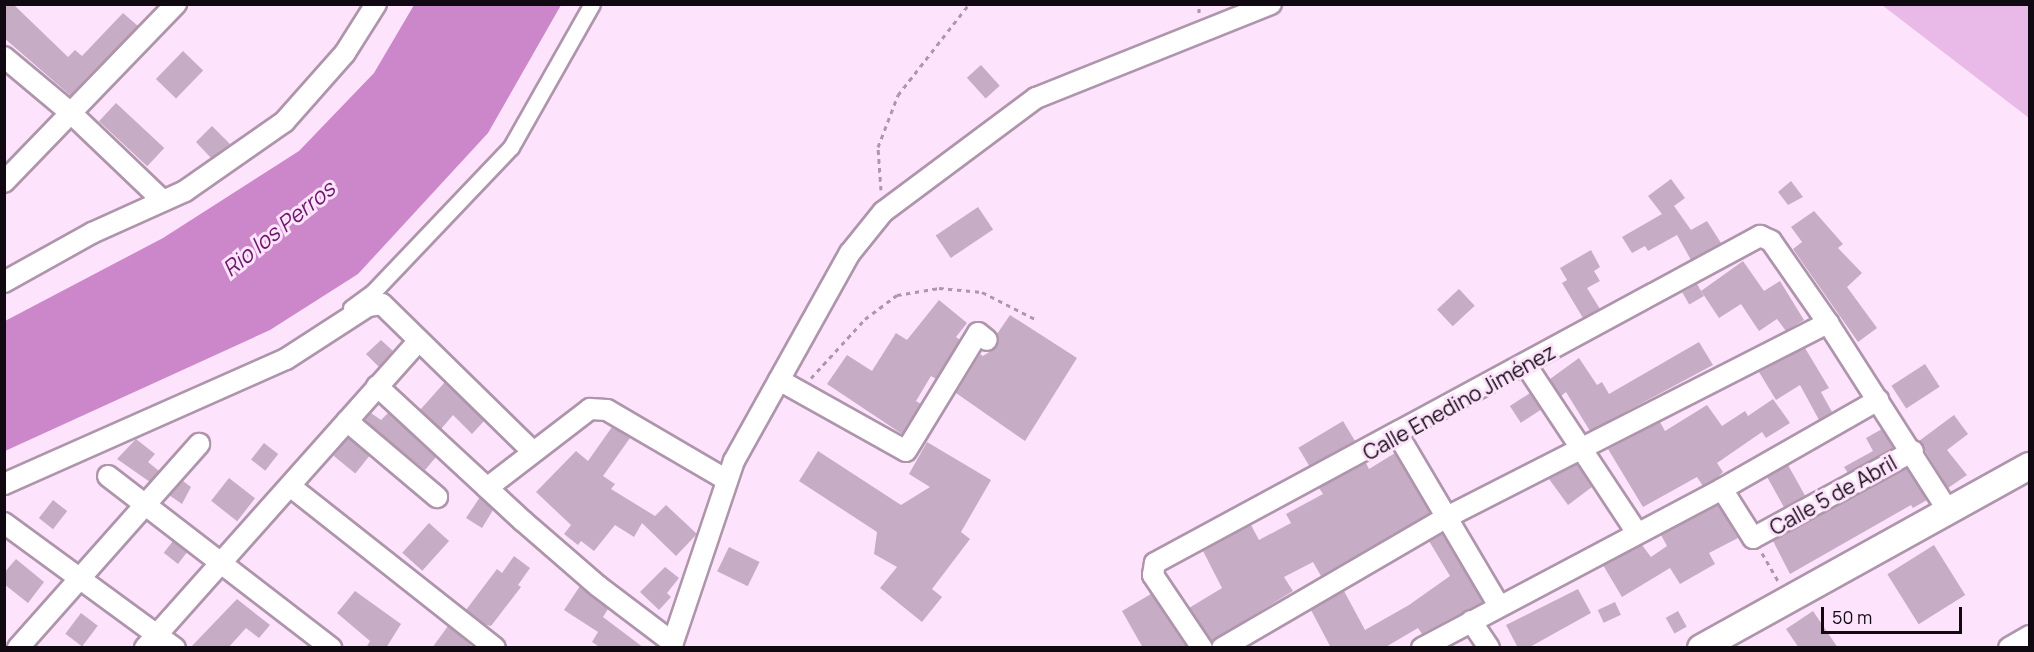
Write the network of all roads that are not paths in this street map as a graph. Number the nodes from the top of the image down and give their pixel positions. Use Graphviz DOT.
graph roads {
  1 [pos="176,4"];
  2 [pos="376,4"];
  3 [pos="592,4"];
  4 [pos="1271,4"];
  5 [pos="4,57"];
  6 [pos="71,113"];
  7 [pos="4,182"];
  8 [pos="163,201"];
  9 [pos="4,282"];
  10 [pos="1828,323"];
  11 [pos="419,340"];
  12 [pos="987,340"];
  13 [pos="1526,365"];
  14 [pos="783,373"];
  15 [pos="377,386"];
  16 [pos="1878,400"];
  17 [pos="347,421"];
  18 [pos="1398,435"];
  19 [pos="199,444"];
  20 [pos="1578,447"];
  21 [pos="532,451"];
  22 [pos="1913,451"];
  23 [pos="2030,466"];
  24 [pos="108,476"];
  25 [pos="727,480"];
  26 [pos="10,481"];
  27 [pos="290,486"];
  28 [pos="487,488"];
  29 [pos="1722,489"];
  30 [pos="437,497"];
  31 [pos="148,504"];
  32 [pos="1949,512"];
  33 [pos="1447,517"];
  34 [pos="4,523"];
  35 [pos="1637,533"];
  36 [pos="222,561"];
  37 [pos="80,576"];
  38 [pos="1499,606"];
  39 [pos="1471,621"];
  40 [pos="2030,636"];
  41 [pos="151,641"];
  42 [pos="672,645"];
  43 [pos="18,648"];
  44 [pos="175,648"];
  45 [pos="331,648"];
  46 [pos="495,648"];
  47 [pos="1202,648"];
  48 [pos="1222,648"];
  49 [pos="1422,648"];
  50 [pos="1488,648"];
  51 [pos="1701,648"];
  52 [pos="2009,648"];
  1 -- 6 [label="street"];
  2 -- 8 [label="street"];
  3 -- 26 [label="street"];
  4 -- 14 [label="street"];
  5 -- 6 [label="street"];
  6 -- 7 [label="street"];
  6 -- 8 [label="street"];
  8 -- 9 [label="street"];
  10 -- 13 [label="street, Calle Enedino Jiménez"];
  10 -- 16 [label="street"];
  10 -- 20 [label="street"];
  11 -- 15 [label="street"];
  11 -- 21 [label="street"];
  11 -- 26 [label="street"];
  12 -- 14 [label="street"];
  13 -- 18 [label="street, Calle Enedino Jiménez"];
  13 -- 20 [label="street"];
  14 -- 25 [label="street"];
  15 -- 17 [label="street"];
  15 -- 28 [label="street"];
  16 -- 22 [label="street"];
  16 -- 29 [label="street"];
  17 -- 27 [label="street"];
  17 -- 30 [label="street"];
  18 -- 33 [label="street"];
  18 -- 47 [label="street, Calle Enedino Jiménez"];
  19 -- 31 [label="street"];
  20 -- 33 [label="street"];
  20 -- 35 [label="street"];
  21 -- 25 [label="street"];
  21 -- 28 [label="street"];
  22 -- 29 [label="street, Calle 5 de Abril"];
  22 -- 32 [label="street"];
  23 -- 32 [label="street"];
  24 -- 31 [label="street"];
  25 -- 42 [label="street"];
  27 -- 36 [label="street"];
  27 -- 46 [label="street"];
  28 -- 42 [label="street"];
  29 -- 35 [label="street"];
  31 -- 36 [label="street"];
  31 -- 37 [label="street"];
  32 -- 51 [label="street"];
  33 -- 38 [label="street"];
  33 -- 48 [label="street"];
  34 -- 37 [label="street"];
  35 -- 38 [label="street"];
  36 -- 41 [label="street"];
  36 -- 45 [label="street"];
  37 -- 41 [label="street"];
  37 -- 43 [label="street"];
  38 -- 39 [label="street"];
  39 -- 49 [label="street"];
  39 -- 50 [label="street"];
  40 -- 52 [label="street"];
  41 -- 44 [label="street"];
}
